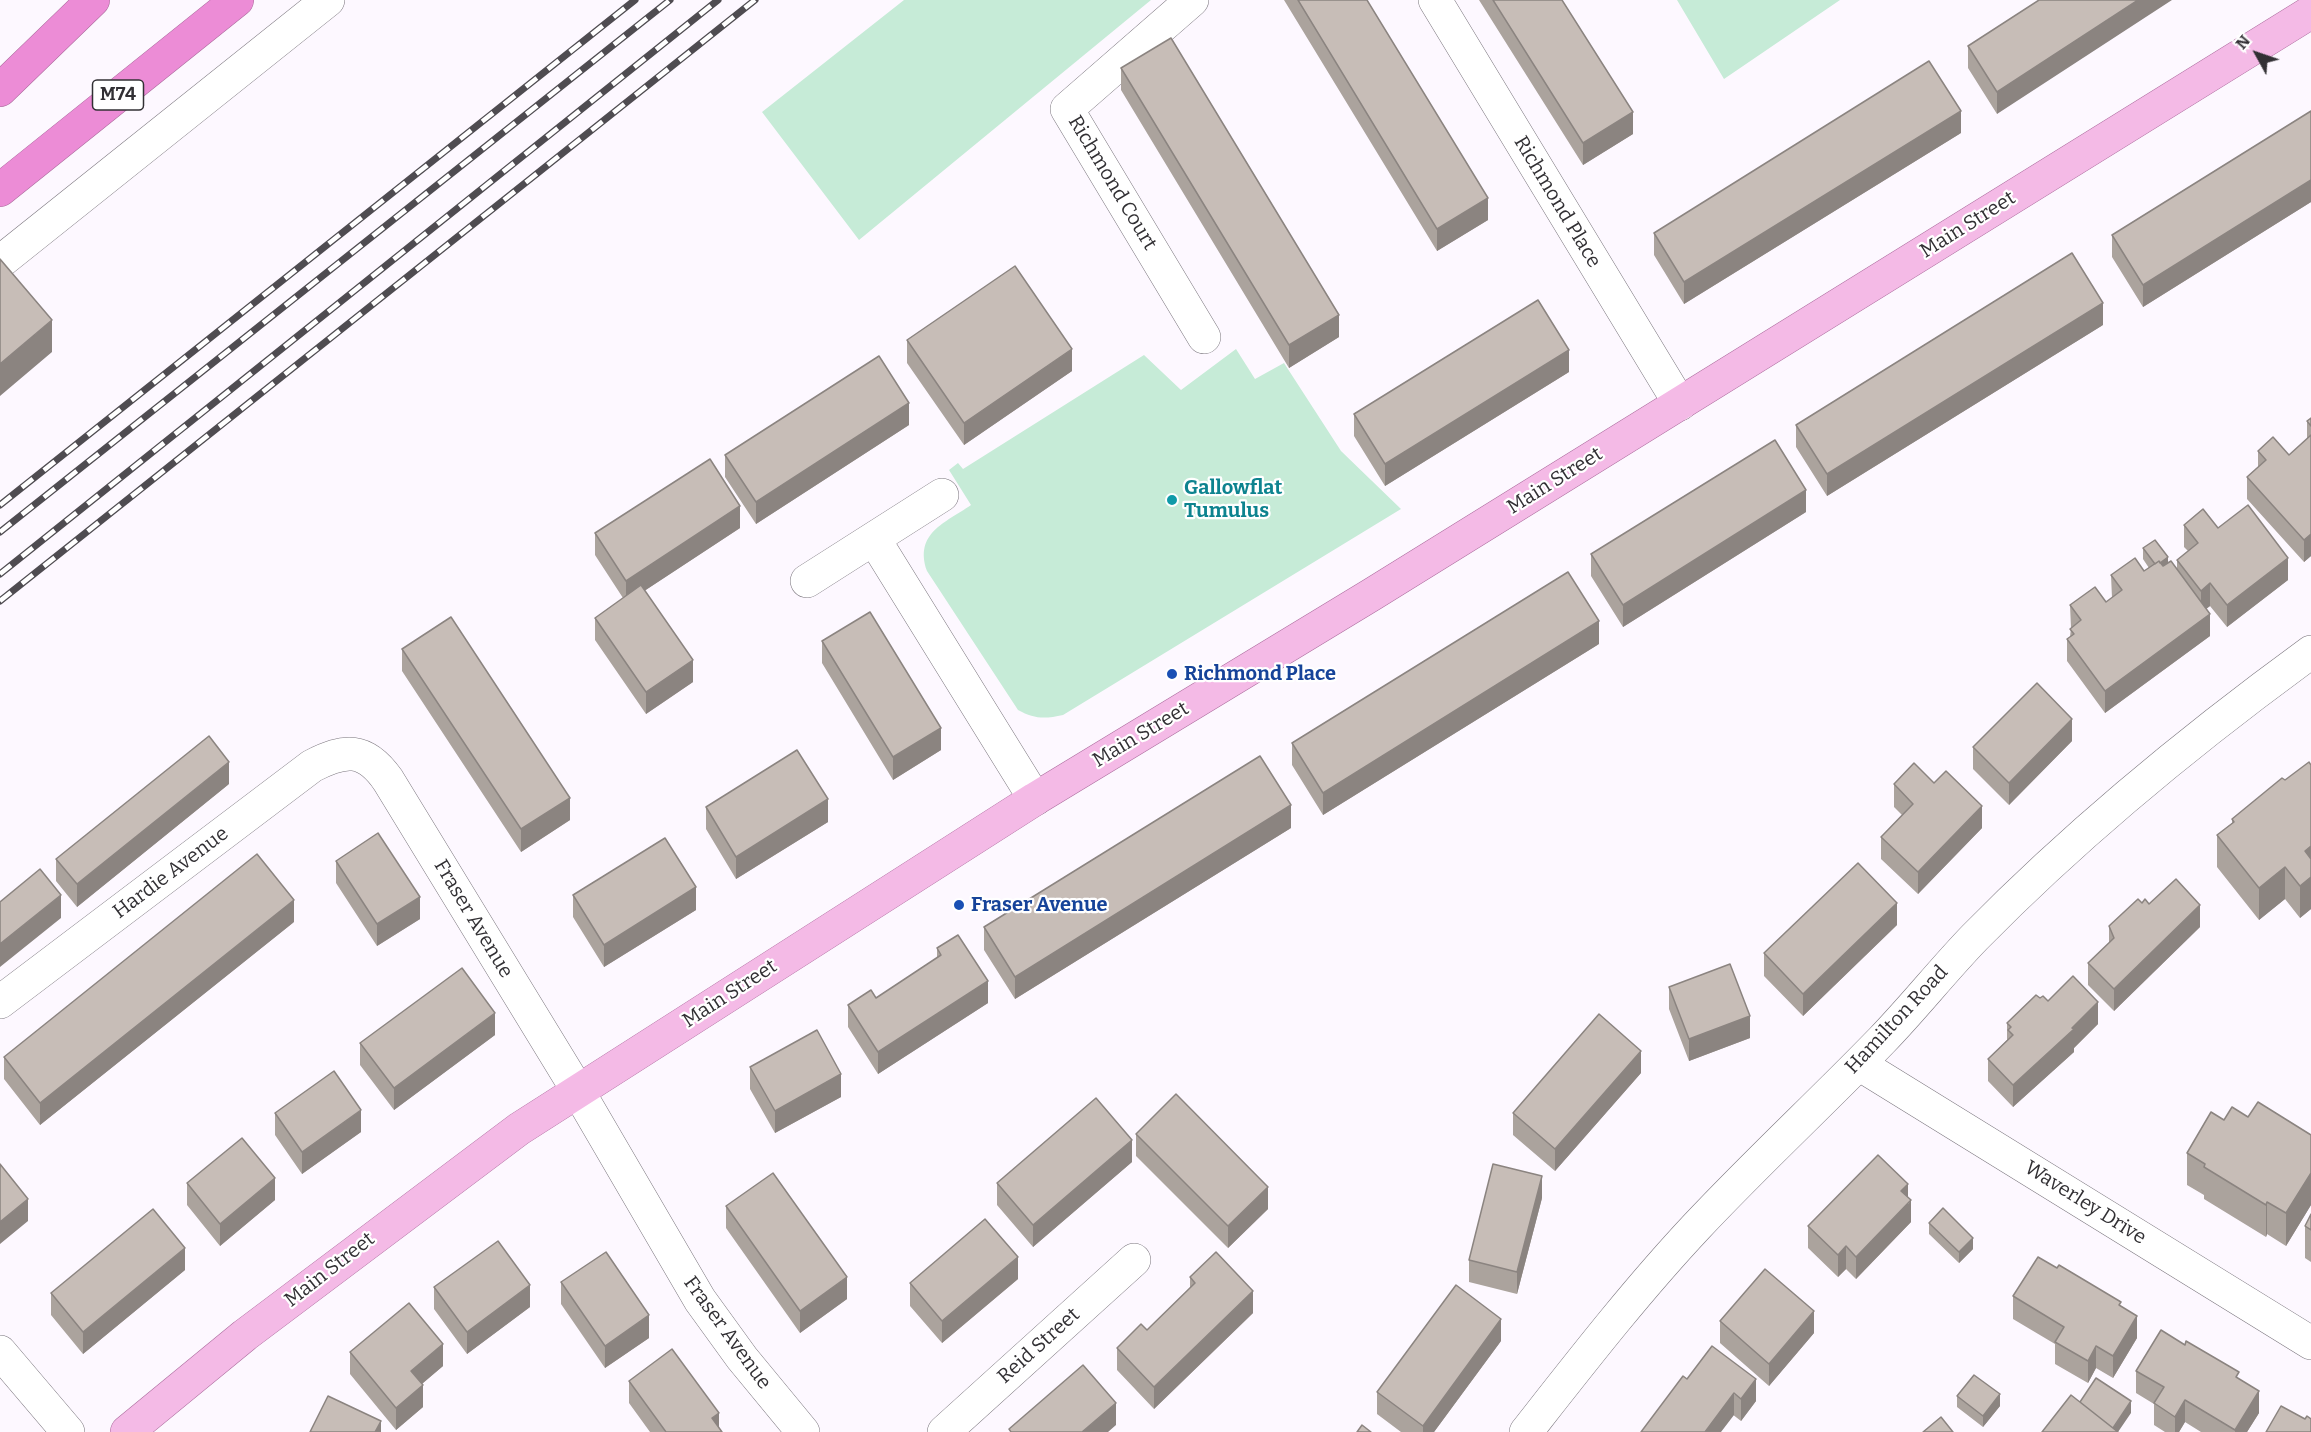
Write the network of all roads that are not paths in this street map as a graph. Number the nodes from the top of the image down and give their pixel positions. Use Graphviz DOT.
graph roads {
  1 [pos="93,0"];
  2 [pos="237,0"];
  3 [pos="328,0"];
  4 [pos="1192,0"];
  5 [pos="1435,0"];
  6 [pos="2311,12"];
  7 [pos="0,90"];
  8 [pos="0,190"];
  9 [pos="0,262"];
  10 [pos="1204,337"];
  11 [pos="1680,404"];
  12 [pos="942,495"];
  13 [pos="874,539"];
  14 [pos="807,581"];
  15 [pos="2311,652"];
  16 [pos="347,753"];
  17 [pos="1035,799"];
  18 [pos="0,1002"];
  19 [pos="1859,1064"];
  20 [pos="578,1091"];
  21 [pos="1134,1260"];
  22 [pos="2311,1342"];
  23 [pos="0,1352"];
  24 [pos="68,1432"];
  25 [pos="127,1432"];
  26 [pos="803,1432"];
  27 [pos="944,1432"];
  28 [pos="1526,1432"];
  1 -- 7 [label="highway"];
  2 -- 8 [label="highway, M74"];
  3 -- 9 [label="street"];
  4 -- 10 [label="street, Richmond Court"];
  5 -- 11 [label="street, Richmond Place"];
  6 -- 11 [label="main road, Main Street"];
  11 -- 17 [label="main road, Main Street"];
  12 -- 13 [label="street"];
  13 -- 14 [label="street"];
  13 -- 17 [label="street"];
  15 -- 19 [label="street, Hamilton Road"];
  16 -- 18 [label="street, Hardie Avenue"];
  16 -- 20 [label="street, Fraser Avenue"];
  17 -- 20 [label="main road, Main Street"];
  19 -- 22 [label="street, Waverley Drive"];
  19 -- 28 [label="street, Hamilton Road"];
  20 -- 25 [label="main road, Main Street"];
  20 -- 26 [label="street, Fraser Avenue"];
  21 -- 27 [label="street, Reid Street"];
  23 -- 24 [label="street"];
}
